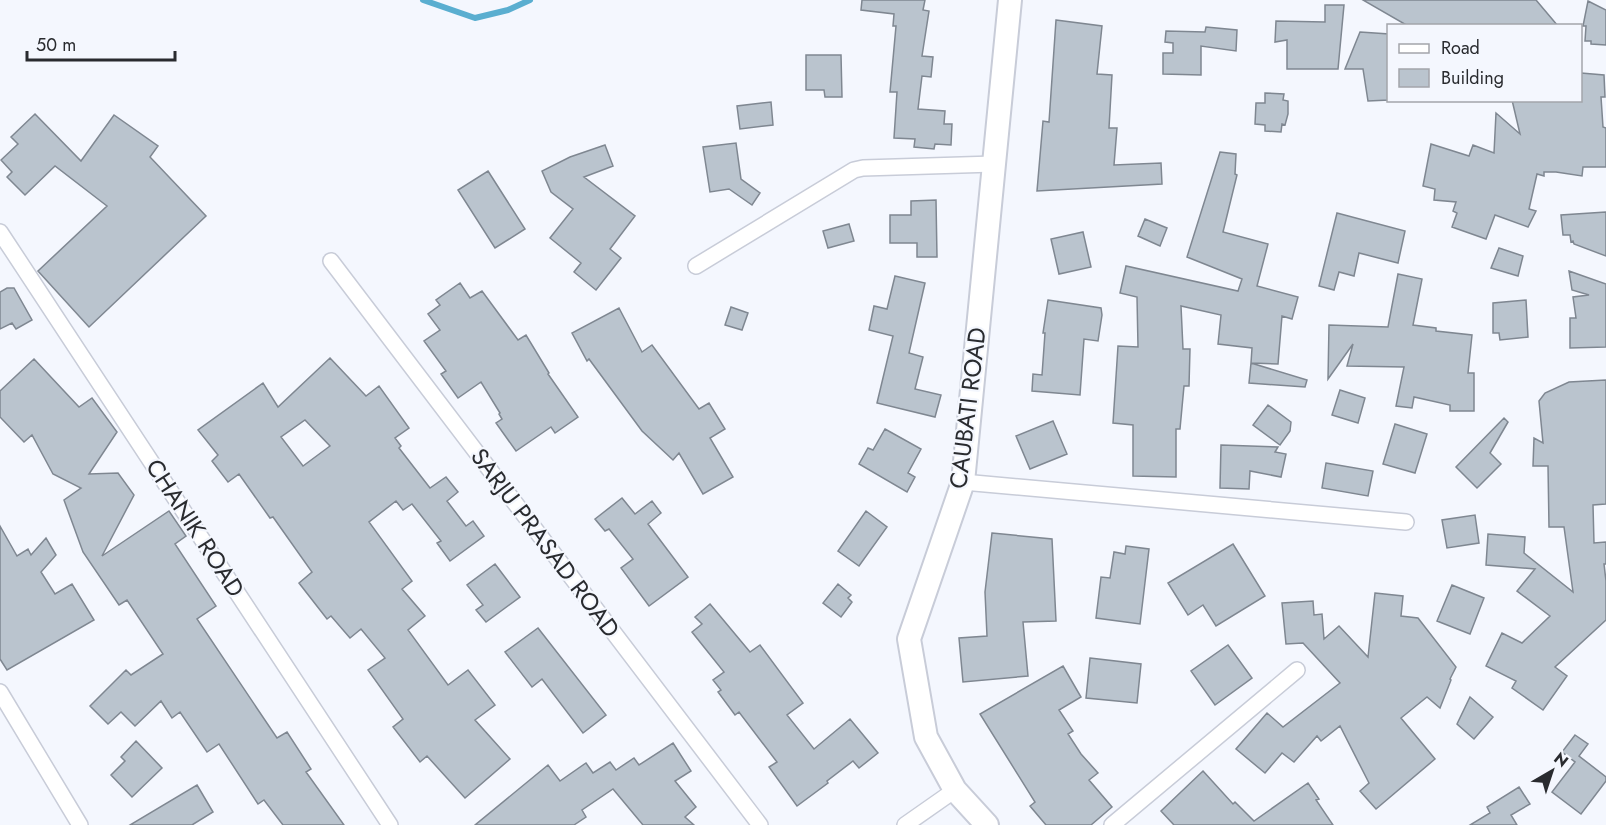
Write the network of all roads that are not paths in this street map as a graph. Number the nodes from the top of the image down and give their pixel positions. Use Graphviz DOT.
graph roads {
  1 [pos="1010,0"];
  2 [pos="994,164"];
  3 [pos="0,232"];
  4 [pos="331,261"];
  5 [pos="696,266"];
  6 [pos="963,482"];
  7 [pos="1406,522"];
  8 [pos="1298,670"];
  9 [pos="0,692"];
  10 [pos="955,790"];
  11 [pos="80,825"];
  12 [pos="390,825"];
  13 [pos="760,825"];
  14 [pos="905,825"];
  15 [pos="987,825"];
  16 [pos="1112,825"];
  1 -- 2 [label="street, CAUBATI ROAD"];
  2 -- 5 [label="street"];
  2 -- 6 [label="street, CAUBATI ROAD"];
  3 -- 12 [label="street, CHANIK ROAD"];
  4 -- 13 [label="street, SARJU PRASAD ROAD"];
  6 -- 7 [label="street"];
  6 -- 10 [label="street, CAUBATI ROAD"];
  8 -- 16 [label="street"];
  9 -- 11 [label="street"];
  10 -- 14 [label="street"];
  10 -- 15 [label="street, CAUBATI ROAD"];
}
